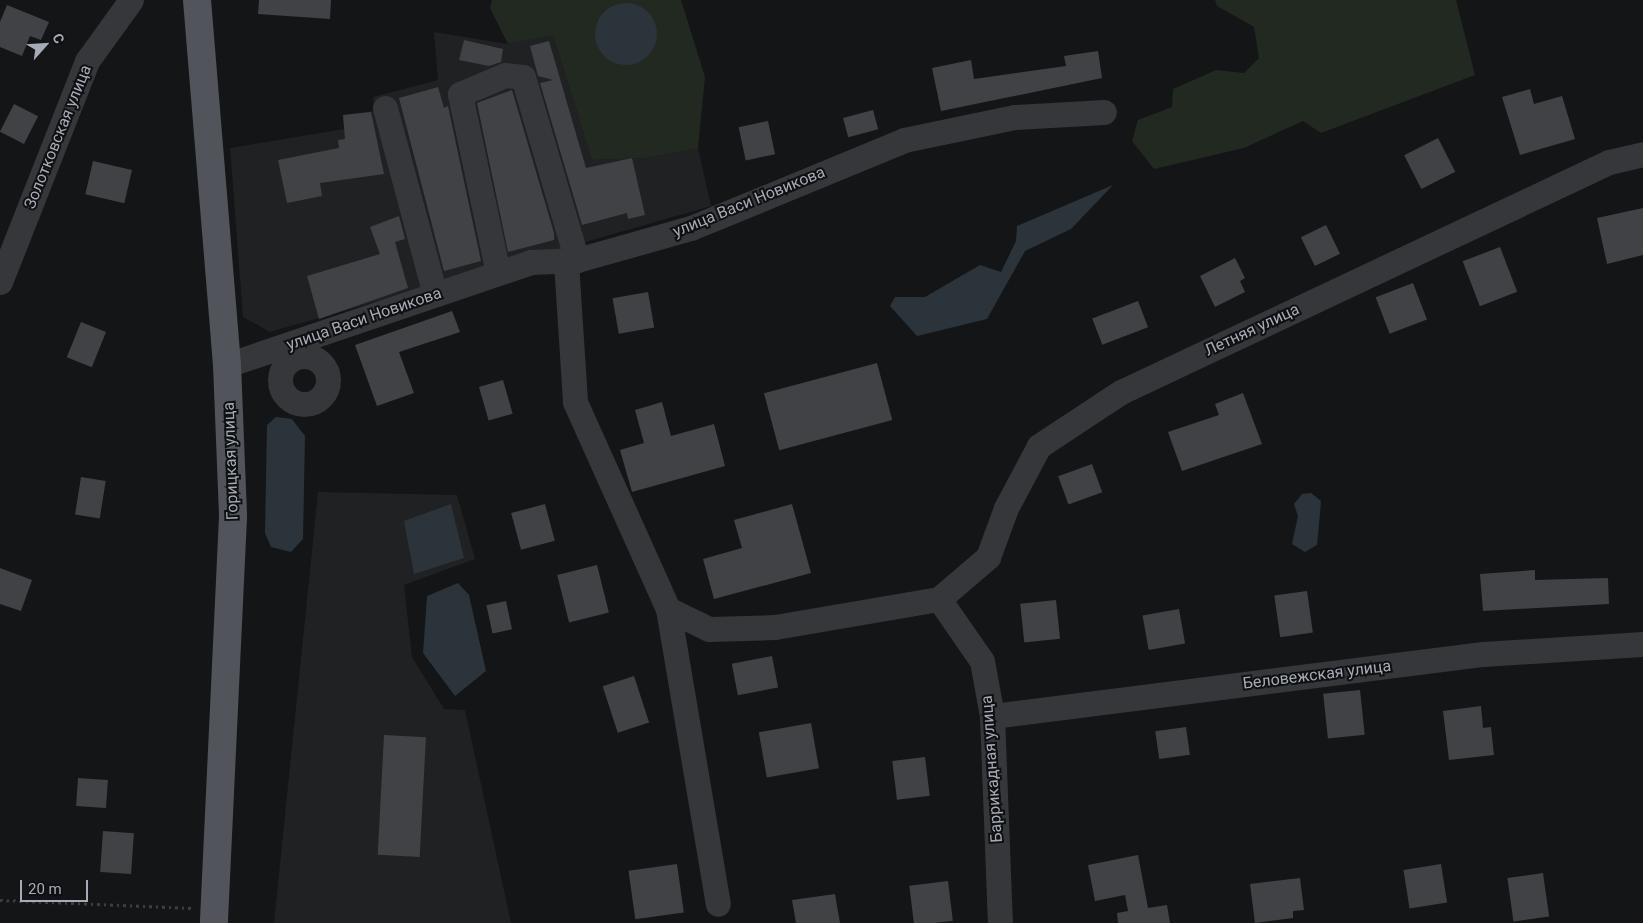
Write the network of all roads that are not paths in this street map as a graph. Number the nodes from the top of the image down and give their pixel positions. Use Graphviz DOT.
graph roads {
  1 [pos="131,0"];
  2 [pos="197,0"];
  3 [pos="385,108"];
  4 [pos="1104,112"];
  5 [pos="1643,154"];
  6 [pos="571,261"];
  7 [pos="498,273"];
  8 [pos="0,282"];
  9 [pos="435,294"];
  10 [pos="227,365"];
  11 [pos="939,599"];
  12 [pos="668,609"];
  13 [pos="1643,644"];
  14 [pos="992,716"];
  15 [pos="718,904"];
  16 [pos="215,916"];
  17 [pos="1000,923"];
  1 -- 8 [label="street, Золотковская улица"];
  2 -- 10 [label="main road, Горицкая улица"];
  3 -- 9 [label="street"];
  4 -- 6 [label="street, улица Васи Новикова"];
  5 -- 11 [label="street, Летняя улица"];
  6 -- 7 [label="street, улица Васи Новикова"];
  6 -- 7 [label="street"];
  6 -- 12 [label="street"];
  7 -- 9 [label="street, улица Васи Новикова"];
  9 -- 10 [label="street, улица Васи Новикова"];
  10 -- 16 [label="main road, Горицкая улица"];
  11 -- 12 [label="street"];
  11 -- 14 [label="street, Баррикадная улица"];
  12 -- 15 [label="street"];
  13 -- 14 [label="street, Беловежская улица"];
  14 -- 17 [label="street, Баррикадная улица"];
}
